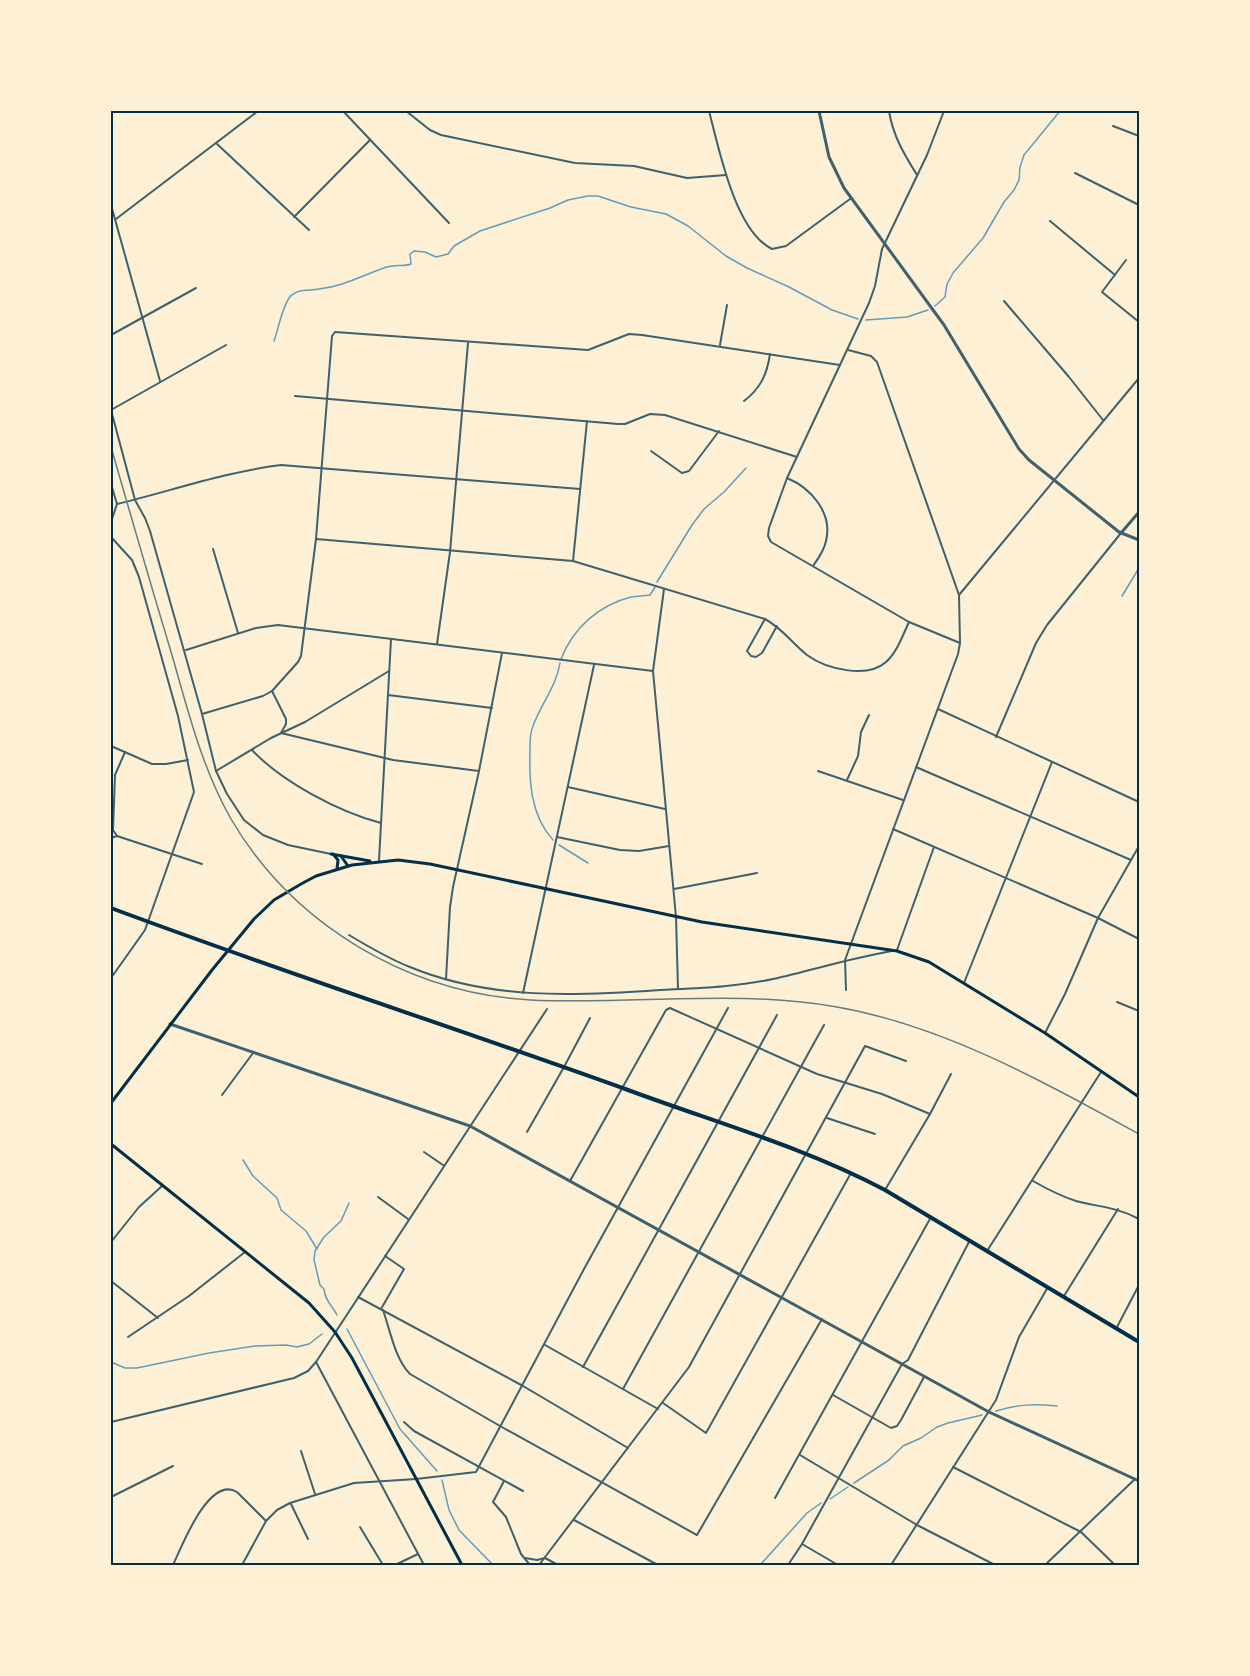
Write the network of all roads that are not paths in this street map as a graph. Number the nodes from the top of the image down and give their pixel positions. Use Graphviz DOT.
graph roads {
  1 [pos="258,111"];
  2 [pos="344,111"];
  3 [pos="406,111"];
  4 [pos="672,111"];
  5 [pos="687,111"];
  6 [pos="709,111"];
  7 [pos="819,111"];
  8 [pos="889,111"];
  9 [pos="944,111"];
  10 [pos="1113,126"];
  11 [pos="1139,135"];
  12 [pos="371,140"];
  13 [pos="216,143"];
  14 [pos="1075,173"];
  15 [pos="726,175"];
  16 [pos="917,175"];
  17 [pos="850,199"];
  18 [pos="111,205"];
  19 [pos="1139,205"];
  20 [pos="294,217"];
  21 [pos="116,219"];
  22 [pos="1050,221"];
  23 [pos="449,223"];
  24 [pos="309,230"];
  25 [pos="885,244"];
  26 [pos="1126,260"];
  27 [pos="1115,275"];
  28 [pos="196,288"];
  29 [pos="1004,301"];
  30 [pos="726,305"];
  31 [pos="142,319"];
  32 [pos="1139,322"];
  33 [pos="111,335"];
  34 [pos="468,342"];
  35 [pos="226,345"];
  36 [pos="720,345"];
  37 [pos="848,350"];
  38 [pos="770,354"];
  39 [pos="840,365"];
  40 [pos="1139,378"];
  41 [pos="160,383"];
  42 [pos="295,396"];
  43 [pos="328,399"];
  44 [pos="744,401"];
  45 [pos="111,410"];
  46 [pos="462,410"];
  47 [pos="1103,420"];
  48 [pos="587,421"];
  49 [pos="719,431"];
  50 [pos="651,451"];
  51 [pos="797,457"];
  52 [pos="321,467"];
  53 [pos="457,478"];
  54 [pos="787,478"];
  55 [pos="1054,480"];
  56 [pos="111,484"];
  57 [pos="580,489"];
  58 [pos="135,500"];
  59 [pos="117,504"];
  60 [pos="1139,512"];
  61 [pos="111,522"];
  62 [pos="1121,533"];
  63 [pos="111,537"];
  64 [pos="316,539"];
  65 [pos="1139,540"];
  66 [pos="213,549"];
  67 [pos="450,552"];
  68 [pos="573,561"];
  69 [pos="813,566"];
  70 [pos="664,588"];
  71 [pos="959,595"];
  72 [pos="765,619"];
  73 [pos="909,622"];
  74 [pos="777,626"];
  75 [pos="305,628"];
  76 [pos="238,633"];
  77 [pos="391,639"];
  78 [pos="960,643"];
  79 [pos="437,644"];
  80 [pos="185,651"];
  81 [pos="502,653"];
  82 [pos="595,664"];
  83 [pos="388,671"];
  84 [pos="653,671"];
  85 [pos="272,691"];
  86 [pos="388,695"];
  87 [pos="492,708"];
  88 [pos="937,708"];
  89 [pos="202,714"];
  90 [pos="868,715"];
  91 [pos="281,733"];
  92 [pos="996,737"];
  93 [pos="111,746"];
  94 [pos="252,750"];
  95 [pos="124,752"];
  96 [pos="384,758"];
  97 [pos="188,760"];
  98 [pos="1052,762"];
  99 [pos="916,766"];
  100 [pos="216,771"];
  101 [pos="479,771"];
  102 [pos="818,771"];
  103 [pos="847,780"];
  104 [pos="567,787"];
  105 [pos="903,800"];
  106 [pos="1139,802"];
  107 [pos="665,808"];
  108 [pos="1031,817"];
  109 [pos="381,823"];
  110 [pos="893,829"];
  111 [pos="117,836"];
  112 [pos="557,837"];
  113 [pos="111,838"];
  114 [pos="669,846"];
  115 [pos="1139,846"];
  116 [pos="934,847"];
  117 [pos="331,854"];
  118 [pos="172,855"];
  119 [pos="339,855"];
  120 [pos="1131,860"];
  121 [pos="379,861"];
  122 [pos="373,862"];
  123 [pos="202,864"];
  124 [pos="348,866"];
  125 [pos="337,869"];
  126 [pos="457,869"];
  127 [pos="757,873"];
  128 [pos="1006,878"];
  129 [pos="546,889"];
  130 [pos="673,889"];
  131 [pos="111,908"];
  132 [pos="676,917"];
  133 [pos="1098,918"];
  134 [pos="148,922"];
  135 [pos="350,935"];
  136 [pos="1139,939"];
  137 [pos="850,944"];
  138 [pos="227,951"];
  139 [pos="897,951"];
  140 [pos="845,960"];
  141 [pos="111,978"];
  142 [pos="446,979"];
  143 [pos="964,983"];
  144 [pos="678,989"];
  145 [pos="846,990"];
  146 [pos="523,993"];
  147 [pos="1117,1002"];
  148 [pos="728,1008"];
  149 [pos="547,1010"];
  150 [pos="1139,1011"];
  151 [pos="777,1016"];
  152 [pos="590,1018"];
  153 [pos="170,1024"];
  154 [pos="824,1025"];
  155 [pos="718,1028"];
  156 [pos="1045,1033"];
  157 [pos="759,1047"];
  158 [pos="519,1051"];
  159 [pos="254,1053"];
  160 [pos="906,1061"];
  161 [pos="564,1067"];
  162 [pos="802,1067"];
  163 [pos="1101,1071"];
  164 [pos="951,1074"];
  165 [pos="845,1083"];
  166 [pos="623,1089"];
  167 [pos="222,1095"];
  168 [pos="1139,1096"];
  169 [pos="111,1103"];
  170 [pos="675,1107"];
  171 [pos="930,1114"];
  172 [pos="826,1118"];
  173 [pos="719,1123"];
  174 [pos="470,1126"];
  175 [pos="526,1132"];
  176 [pos="875,1134"];
  177 [pos="762,1138"];
  178 [pos="111,1144"];
  179 [pos="424,1152"];
  180 [pos="806,1154"];
  181 [pos="443,1166"];
  182 [pos="851,1173"];
  183 [pos="570,1181"];
  184 [pos="1033,1181"];
  185 [pos="162,1186"];
  186 [pos="885,1190"];
  187 [pos="378,1197"];
  188 [pos="618,1207"];
  189 [pos="1118,1209"];
  190 [pos="931,1217"];
  191 [pos="408,1219"];
  192 [pos="1139,1219"];
  193 [pos="659,1230"];
  194 [pos="970,1240"];
  195 [pos="111,1242"];
  196 [pos="987,1251"];
  197 [pos="245,1252"];
  198 [pos="699,1252"];
  199 [pos="384,1256"];
  200 [pos="740,1274"];
  201 [pos="111,1281"];
  202 [pos="1139,1285"];
  203 [pos="1047,1287"];
  204 [pos="1064,1296"];
  205 [pos="358,1297"];
  206 [pos="781,1297"];
  207 [pos="382,1309"];
  208 [pos="158,1318"];
  209 [pos="822,1319"];
  210 [pos="1116,1328"];
  211 [pos="335,1332"];
  212 [pos="128,1337"];
  213 [pos="862,1341"];
  214 [pos="1139,1342"];
  215 [pos="544,1345"];
  216 [pos="316,1362"];
  217 [pos="902,1364"];
  218 [pos="583,1367"];
  219 [pos="925,1376"];
  220 [pos="523,1386"];
  221 [pos="623,1389"];
  222 [pos="833,1395"];
  223 [pos="663,1403"];
  224 [pos="658,1409"];
  225 [pos="989,1412"];
  226 [pos="871,1417"];
  227 [pos="111,1422"];
  228 [pos="404,1422"];
  229 [pos="500,1426"];
  230 [pos="629,1448"];
  231 [pos="301,1451"];
  232 [pos="800,1455"];
  233 [pos="173,1466"];
  234 [pos="479,1467"];
  235 [pos="953,1467"];
  236 [pos="839,1478"];
  237 [pos="416,1479"];
  238 [pos="1137,1480"];
  239 [pos="379,1481"];
  240 [pos="504,1481"];
  241 [pos="602,1484"];
  242 [pos="523,1491"];
  243 [pos="315,1494"];
  244 [pos="111,1497"];
  245 [pos="776,1498"];
  246 [pos="290,1503"];
  247 [pos="574,1520"];
  248 [pos="266,1521"];
  249 [pos="917,1525"];
  250 [pos="360,1527"];
  251 [pos="1081,1532"];
  252 [pos="308,1539"];
  253 [pos="802,1544"];
  254 [pos="418,1554"];
  255 [pos="523,1557"];
  256 [pos="545,1558"];
  257 [pos="173,1565"];
  258 [pos="242,1565"];
  259 [pos="383,1565"];
  260 [pos="395,1565"];
  261 [pos="424,1565"];
  262 [pos="462,1565"];
  263 [pos="530,1565"];
  264 [pos="539,1565"];
  265 [pos="558,1565"];
  266 [pos="658,1565"];
  267 [pos="788,1565"];
  268 [pos="838,1565"];
  269 [pos="891,1565"];
  270 [pos="995,1565"];
  271 [pos="1045,1565"];
  272 [pos="1115,1565"];
  1 -- 13 [label="street"];
  2 -- 12 [label="street"];
  3 -- 15 [label="street"];
  4 -- 5 [label="street"];
  6 -- 15 [label="street"];
  7 -- 17 [label="street"];
  8 -- 16 [label="street"];
  9 -- 16 [label="street"];
  10 -- 11 [label="street"];
  12 -- 20 [label="street"];
  12 -- 23 [label="street"];
  13 -- 20 [label="street"];
  13 -- 21 [label="street"];
  14 -- 19 [label="street"];
  15 -- 17 [label="street"];
  16 -- 25 [label="street"];
  17 -- 25 [label="street"];
  18 -- 21 [label="street"];
  20 -- 24 [label="street"];
  21 -- 31 [label="street"];
  22 -- 27 [label="street"];
  25 -- 37 [label="street"];
  25 -- 55 [label="street"];
  26 -- 27 [label="street"];
  27 -- 32 [label="street"];
  28 -- 31 [label="street"];
  29 -- 47 [label="street"];
  30 -- 36 [label="street"];
  31 -- 33 [label="street"];
  31 -- 41 [label="street"];
  34 -- 36 [label="street"];
  34 -- 43 [label="street"];
  34 -- 46 [label="street"];
  35 -- 41 [label="street"];
  36 -- 38 [label="street"];
  37 -- 39 [label="street"];
  37 -- 71 [label="street"];
  38 -- 39 [label="street"];
  38 -- 44 [label="street"];
  39 -- 51 [label="street"];
  40 -- 47 [label="street"];
  41 -- 45 [label="street"];
  42 -- 43 [label="street"];
  43 -- 46 [label="street"];
  43 -- 52 [label="street"];
  45 -- 58 [label="street"];
  46 -- 48 [label="street"];
  46 -- 53 [label="street"];
  47 -- 55 [label="street"];
  48 -- 49 [label="street"];
  48 -- 57 [label="street"];
  49 -- 50 [label="street"];
  49 -- 51 [label="street"];
  51 -- 54 [label="street"];
  52 -- 53 [label="street"];
  52 -- 58 [label="street"];
  52 -- 64 [label="street"];
  53 -- 57 [label="street"];
  53 -- 67 [label="street"];
  54 -- 69 [label="street"];
  54 -- 69 [label="street"];
  55 -- 62 [label="street"];
  55 -- 71 [label="street"];
  56 -- 59 [label="street"];
  57 -- 68 [label="street"];
  58 -- 59 [label="street"];
  58 -- 80 [label="street"];
  59 -- 61 [label="street"];
  60 -- 62 [label="street"];
  62 -- 65 [label="street"];
  62 -- 92 [label="street"];
  63 -- 97 [label="street"];
  64 -- 67 [label="street"];
  64 -- 75 [label="street"];
  66 -- 76 [label="street"];
  67 -- 68 [label="street"];
  67 -- 79 [label="street"];
  68 -- 70 [label="street"];
  69 -- 73 [label="street"];
  70 -- 72 [label="street"];
  70 -- 84 [label="street"];
  71 -- 78 [label="street"];
  72 -- 74 [label="street"];
  72 -- 74 [label="street"];
  73 -- 74 [label="street"];
  73 -- 78 [label="street"];
  75 -- 76 [label="street"];
  75 -- 77 [label="street"];
  75 -- 85 [label="street"];
  76 -- 80 [label="street"];
  77 -- 79 [label="street"];
  77 -- 83 [label="street"];
  78 -- 88 [label="street"];
  79 -- 81 [label="street"];
  80 -- 89 [label="street"];
  81 -- 82 [label="street"];
  81 -- 87 [label="street"];
  82 -- 84 [label="street"];
  82 -- 104 [label="street"];
  83 -- 86 [label="street"];
  83 -- 91 [label="street"];
  84 -- 107 [label="street"];
  85 -- 89 [label="street"];
  85 -- 91 [label="street"];
  86 -- 87 [label="street"];
  86 -- 96 [label="street"];
  87 -- 101 [label="street"];
  88 -- 92 [label="street"];
  88 -- 99 [label="street"];
  89 -- 100 [label="street"];
  90 -- 103 [label="street"];
  91 -- 94 [label="street"];
  91 -- 96 [label="street"];
  92 -- 98 [label="street"];
  93 -- 95 [label="street"];
  94 -- 100 [label="street"];
  94 -- 109 [label="street"];
  95 -- 97 [label="street"];
  95 -- 111 [label="street"];
  96 -- 101 [label="street"];
  96 -- 109 [label="street"];
  97 -- 118 [label="street"];
  98 -- 106 [label="street"];
  98 -- 108 [label="street"];
  99 -- 105 [label="street"];
  99 -- 108 [label="street"];
  100 -- 117 [label="street"];
  101 -- 126 [label="street"];
  102 -- 103 [label="street"];
  103 -- 105 [label="street"];
  104 -- 107 [label="street"];
  104 -- 112 [label="street"];
  105 -- 110 [label="street"];
  107 -- 114 [label="street"];
  108 -- 120 [label="street"];
  108 -- 128 [label="street"];
  109 -- 121 [label="street"];
  110 -- 116 [label="street"];
  110 -- 137 [label="street"];
  111 -- 113 [label="street"];
  111 -- 118 [label="street"];
  112 -- 114 [label="street"];
  112 -- 129 [label="street"];
  114 -- 130 [label="street"];
  115 -- 120 [label="street"];
  116 -- 128 [label="street"];
  116 -- 139 [label="street"];
  117 -- 119 [label="main road"];
  117 -- 125 [label="main road"];
  118 -- 123 [label="street"];
  118 -- 134 [label="street"];
  119 -- 122 [label="main road"];
  119 -- 124 [label="main road"];
  120 -- 133 [label="street"];
  121 -- 122 [label="main road"];
  121 -- 126 [label="main road"];
  122 -- 124 [label="main road"];
  124 -- 125 [label="main road"];
  125 -- 138 [label="main road"];
  126 -- 129 [label="main road"];
  126 -- 142 [label="street"];
  127 -- 130 [label="street"];
  128 -- 133 [label="street"];
  128 -- 143 [label="street"];
  129 -- 132 [label="main road"];
  129 -- 146 [label="street"];
  130 -- 132 [label="street"];
  131 -- 134 [label="main road"];
  132 -- 137 [label="main road"];
  132 -- 144 [label="street"];
  133 -- 136 [label="street"];
  133 -- 156 [label="street"];
  134 -- 138 [label="main road"];
  134 -- 141 [label="street"];
  135 -- 142 [label="street"];
  137 -- 139 [label="main road"];
  137 -- 140 [label="street"];
  138 -- 153 [label="main road"];
  138 -- 158 [label="main road"];
  139 -- 140 [label="street"];
  139 -- 143 [label="main road"];
  140 -- 144 [label="street"];
  140 -- 145 [label="street"];
  142 -- 146 [label="street"];
  143 -- 156 [label="main road"];
  144 -- 146 [label="street"];
  147 -- 150 [label="street"];
  148 -- 155 [label="street"];
  149 -- 158 [label="street"];
  151 -- 157 [label="street"];
  152 -- 161 [label="street"];
  153 -- 159 [label="street"];
  153 -- 169 [label="main road"];
  154 -- 162 [label="street"];
  155 -- 157 [label="street"];
  155 -- 166 [label="street"];
  155 -- 170 [label="street"];
  156 -- 163 [label="main road"];
  157 -- 162 [label="street"];
  157 -- 173 [label="street"];
  158 -- 161 [label="main road"];
  158 -- 174 [label="street"];
  159 -- 167 [label="street"];
  159 -- 174 [label="street"];
  160 -- 165 [label="street"];
  161 -- 166 [label="main road"];
  161 -- 175 [label="street"];
  162 -- 165 [label="street"];
  162 -- 177 [label="street"];
  163 -- 168 [label="main road"];
  163 -- 184 [label="street"];
  164 -- 171 [label="street"];
  165 -- 171 [label="street"];
  165 -- 172 [label="street"];
  166 -- 170 [label="main road"];
  166 -- 183 [label="street"];
  170 -- 173 [label="main road"];
  170 -- 188 [label="street"];
  171 -- 186 [label="street"];
  172 -- 176 [label="street"];
  172 -- 180 [label="street"];
  173 -- 177 [label="main road"];
  173 -- 193 [label="street"];
  174 -- 181 [label="street"];
  174 -- 183 [label="street"];
  177 -- 180 [label="main road"];
  177 -- 198 [label="street"];
  178 -- 185 [label="main road"];
  179 -- 181 [label="street"];
  180 -- 182 [label="main road"];
  180 -- 200 [label="street"];
  181 -- 191 [label="street"];
  182 -- 186 [label="main road"];
  182 -- 206 [label="street"];
  183 -- 188 [label="street"];
  184 -- 189 [label="street"];
  184 -- 196 [label="street"];
  185 -- 195 [label="street"];
  185 -- 197 [label="main road"];
  186 -- 190 [label="main road"];
  187 -- 191 [label="street"];
  188 -- 193 [label="street"];
  188 -- 215 [label="street"];
  189 -- 192 [label="street"];
  189 -- 204 [label="street"];
  190 -- 194 [label="main road"];
  190 -- 213 [label="street"];
  191 -- 199 [label="street"];
  193 -- 198 [label="street"];
  193 -- 218 [label="street"];
  194 -- 196 [label="main road"];
  194 -- 217 [label="street"];
  196 -- 203 [label="main road"];
  197 -- 208 [label="street"];
  197 -- 211 [label="main road"];
  198 -- 200 [label="street"];
  198 -- 221 [label="street"];
  199 -- 205 [label="street"];
  199 -- 207 [label="street"];
  200 -- 206 [label="street"];
  200 -- 223 [label="street"];
  201 -- 208 [label="street"];
  202 -- 210 [label="street"];
  203 -- 204 [label="main road"];
  203 -- 225 [label="street"];
  204 -- 210 [label="main road"];
  205 -- 207 [label="street"];
  205 -- 211 [label="street"];
  206 -- 209 [label="street"];
  206 -- 223 [label="street"];
  207 -- 220 [label="street"];
  207 -- 229 [label="street"];
  208 -- 212 [label="street"];
  209 -- 213 [label="street"];
  209 -- 241 [label="street"];
  210 -- 214 [label="main road"];
  211 -- 216 [label="street"];
  211 -- 237 [label="main road"];
  213 -- 217 [label="street"];
  213 -- 222 [label="street"];
  215 -- 218 [label="street"];
  215 -- 220 [label="street"];
  216 -- 227 [label="street"];
  216 -- 239 [label="street"];
  217 -- 219 [label="street"];
  217 -- 226 [label="street"];
  218 -- 221 [label="street"];
  219 -- 225 [label="street"];
  219 -- 226 [label="street"];
  220 -- 229 [label="street"];
  220 -- 230 [label="street"];
  221 -- 224 [label="street"];
  222 -- 226 [label="street"];
  222 -- 232 [label="street"];
  223 -- 224 [label="street"];
  224 -- 230 [label="street"];
  225 -- 235 [label="street"];
  225 -- 238 [label="street"];
  226 -- 236 [label="street"];
  228 -- 234 [label="street"];
  229 -- 234 [label="street"];
  229 -- 241 [label="street"];
  230 -- 241 [label="street"];
  231 -- 243 [label="street"];
  232 -- 236 [label="street"];
  232 -- 245 [label="street"];
  233 -- 244 [label="street"];
  234 -- 237 [label="street"];
  234 -- 240 [label="street"];
  235 -- 249 [label="street"];
  235 -- 251 [label="street"];
  236 -- 249 [label="street"];
  236 -- 253 [label="street"];
  237 -- 239 [label="street"];
  237 -- 262 [label="main road"];
  238 -- 251 [label="street"];
  239 -- 243 [label="street"];
  239 -- 254 [label="street"];
  240 -- 242 [label="street"];
  240 -- 255 [label="street"];
  241 -- 247 [label="street"];
  243 -- 246 [label="street"];
  246 -- 248 [label="street"];
  246 -- 252 [label="street"];
  247 -- 256 [label="street"];
  247 -- 266 [label="street"];
  248 -- 257 [label="street"];
  248 -- 258 [label="street"];
  249 -- 269 [label="street"];
  249 -- 270 [label="street"];
  250 -- 259 [label="street"];
  251 -- 271 [label="street"];
  251 -- 272 [label="street"];
  253 -- 267 [label="street"];
  253 -- 268 [label="street"];
  254 -- 260 [label="street"];
  254 -- 261 [label="street"];
  255 -- 256 [label="street"];
  255 -- 263 [label="street"];
  256 -- 264 [label="street"];
  256 -- 265 [label="street"];
}
